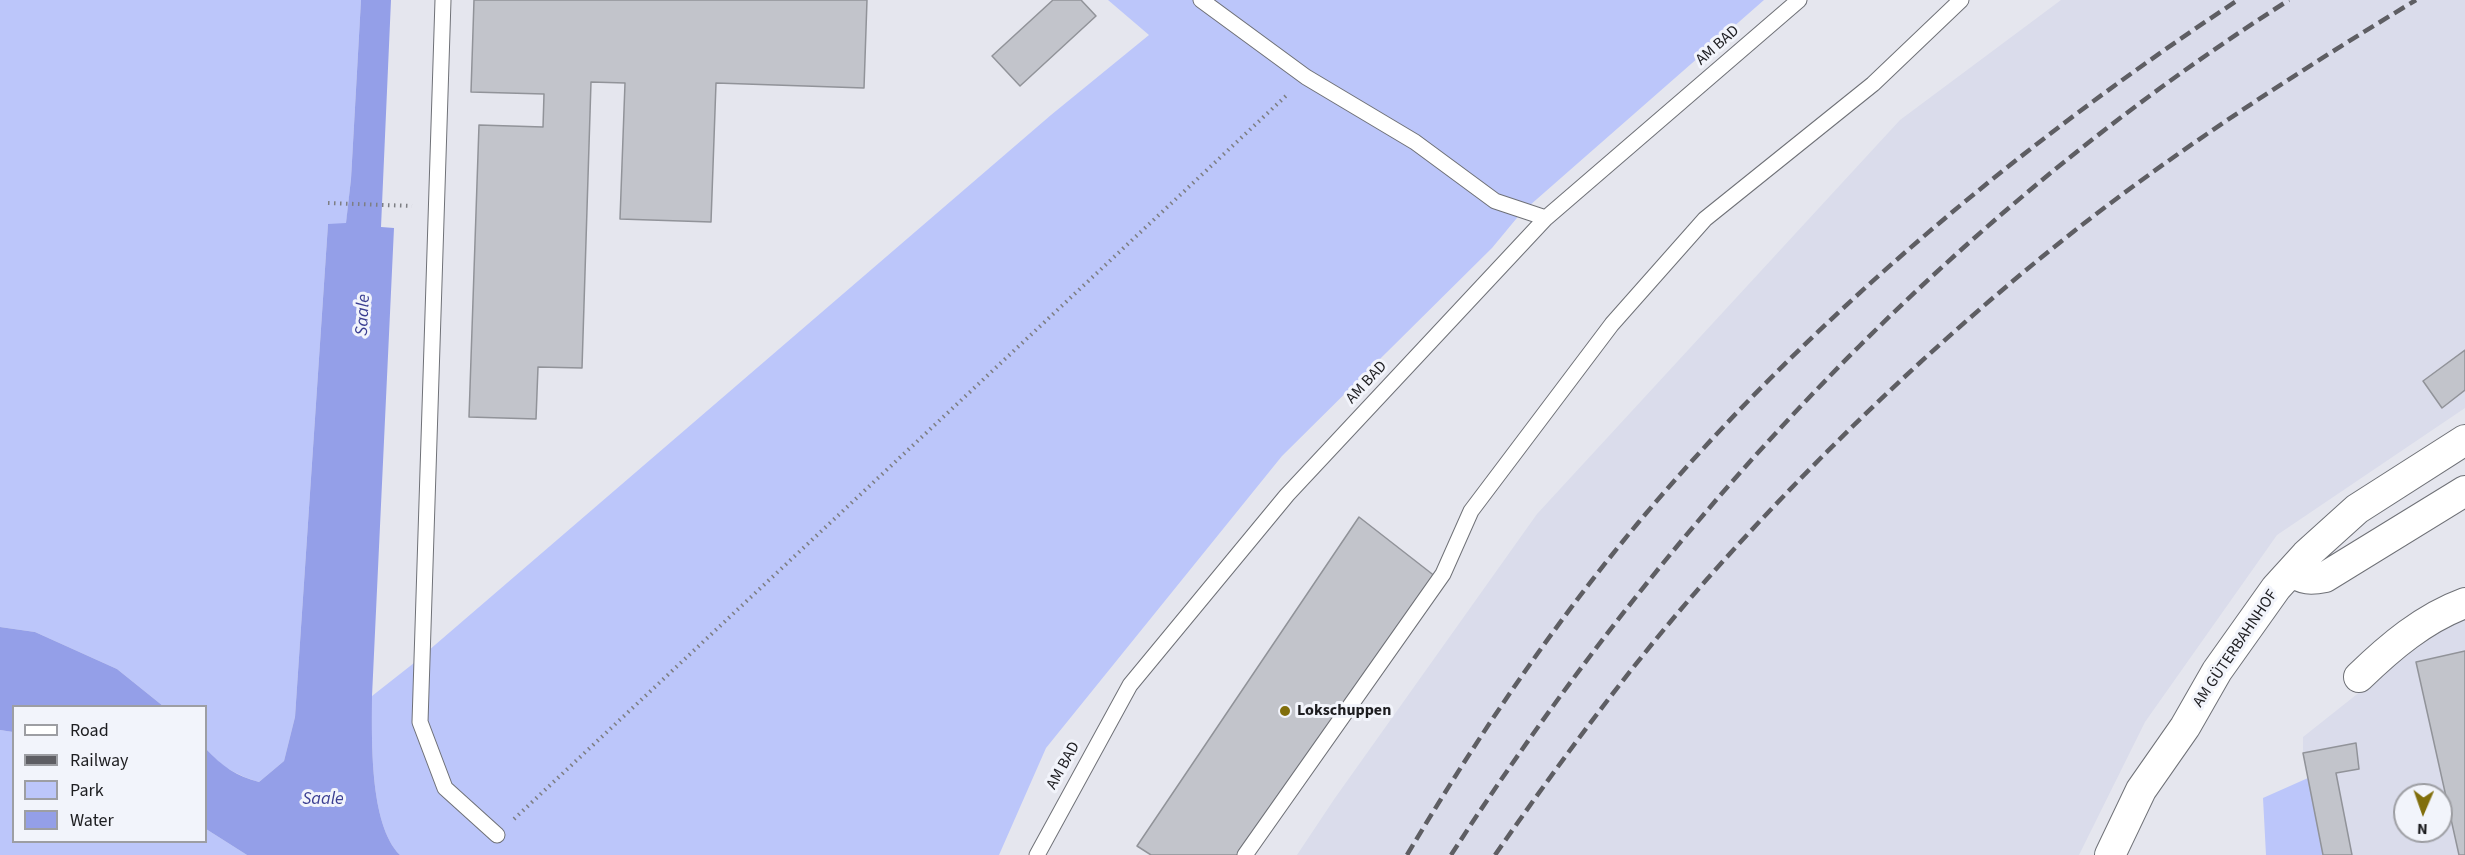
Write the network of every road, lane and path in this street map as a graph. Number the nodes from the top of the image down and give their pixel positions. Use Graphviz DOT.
graph roads {
  1 [pos="443,0"];
  2 [pos="1201,0"];
  3 [pos="1799,0"];
  4 [pos="1961,0"];
  5 [pos="1306,77"];
  6 [pos="328,203"];
  7 [pos="382,205"];
  8 [pos="1546,218"];
  9 [pos="2465,440"];
  10 [pos="2465,490"];
  11 [pos="2292,571"];
  12 [pos="2465,603"];
  13 [pos="2359,677"];
  14 [pos="497,835"];
  15 [pos="1037,855"];
  16 [pos="1245,855"];
  17 [pos="2110,855"];
  1 -- 14 [label="lane"];
  2 -- 5 [label="lane"];
  3 -- 8 [label="lane, AM BAD"];
  4 -- 16 [label="lane"];
  5 -- 8 [label="lane"];
  5 -- 14 [label="path"];
  6 -- 7 [label="path"];
  8 -- 15 [label="lane, AM BAD"];
  9 -- 11 [label="street, AM GÜTERBAHNHOF"];
  10 -- 11 [label="street"];
  11 -- 17 [label="street, AM GÜTERBAHNHOF"];
  12 -- 13 [label="street"];
}
